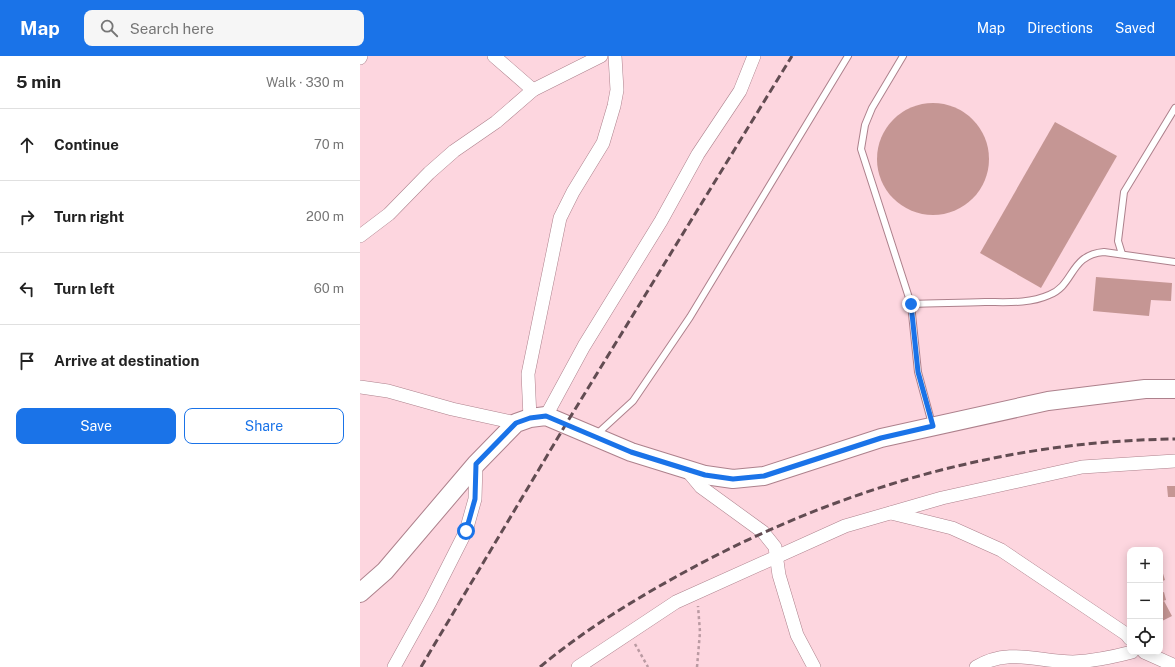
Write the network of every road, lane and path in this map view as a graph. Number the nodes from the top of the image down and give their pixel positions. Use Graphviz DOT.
graph roads {
  1 [pos="494,56"];
  2 [pos="601,56"];
  3 [pos="615,56"];
  4 [pos="754,56"];
  5 [pos="848,56"];
  6 [pos="903,56"];
  7 [pos="533,90"];
  8 [pos="1175,108"];
  9 [pos="360,236"];
  10 [pos="1122,254"];
  11 [pos="1175,262"];
  12 [pos="911,304"];
  13 [pos="360,387"];
  14 [pos="1175,389"];
  15 [pos="531,419"];
  16 [pos="933,426"];
  17 [pos="594,437"];
  18 [pos="1175,461"];
  19 [pos="476,464"];
  20 [pos="685,469"];
  21 [pos="891,513"];
  22 [pos="776,558"];
  23 [pos="698,592"];
  24 [pos="360,593"];
  25 [pos="629,633"];
  26 [pos="1127,635"];
  27 [pos="1127,653"];
  28 [pos="1150,655"];
  29 [pos="1174,666"];
  30 [pos="394,667"];
  31 [pos="578,667"];
  32 [pos="648,667"];
  33 [pos="697,667"];
  34 [pos="814,667"];
  35 [pos="976,667"];
  1 -- 7 [label="street"];
  2 -- 7 [label="street"];
  3 -- 15 [label="street"];
  4 -- 15 [label="street"];
  5 -- 17 [label="lane"];
  6 -- 12 [label="lane"];
  7 -- 9 [label="street"];
  8 -- 10 [label="lane"];
  10 -- 11 [label="lane"];
  10 -- 12 [label="lane"];
  12 -- 16 [label="lane"];
  13 -- 15 [label="street"];
  14 -- 16 [label="street"];
  15 -- 17 [label="street"];
  15 -- 19 [label="street"];
  16 -- 20 [label="street"];
  17 -- 20 [label="street"];
  18 -- 21 [label="street"];
  19 -- 24 [label="street"];
  19 -- 30 [label="street"];
  20 -- 22 [label="street"];
  21 -- 22 [label="street"];
  21 -- 26 [label="street"];
  22 -- 23 [label="street"];
  22 -- 34 [label="street"];
  23 -- 25 [label="street"];
  23 -- 33 [label="path"];
  25 -- 31 [label="street"];
  25 -- 32 [label="path"];
  27 -- 35 [label="street"];
  28 -- 29 [label="street"];
}
